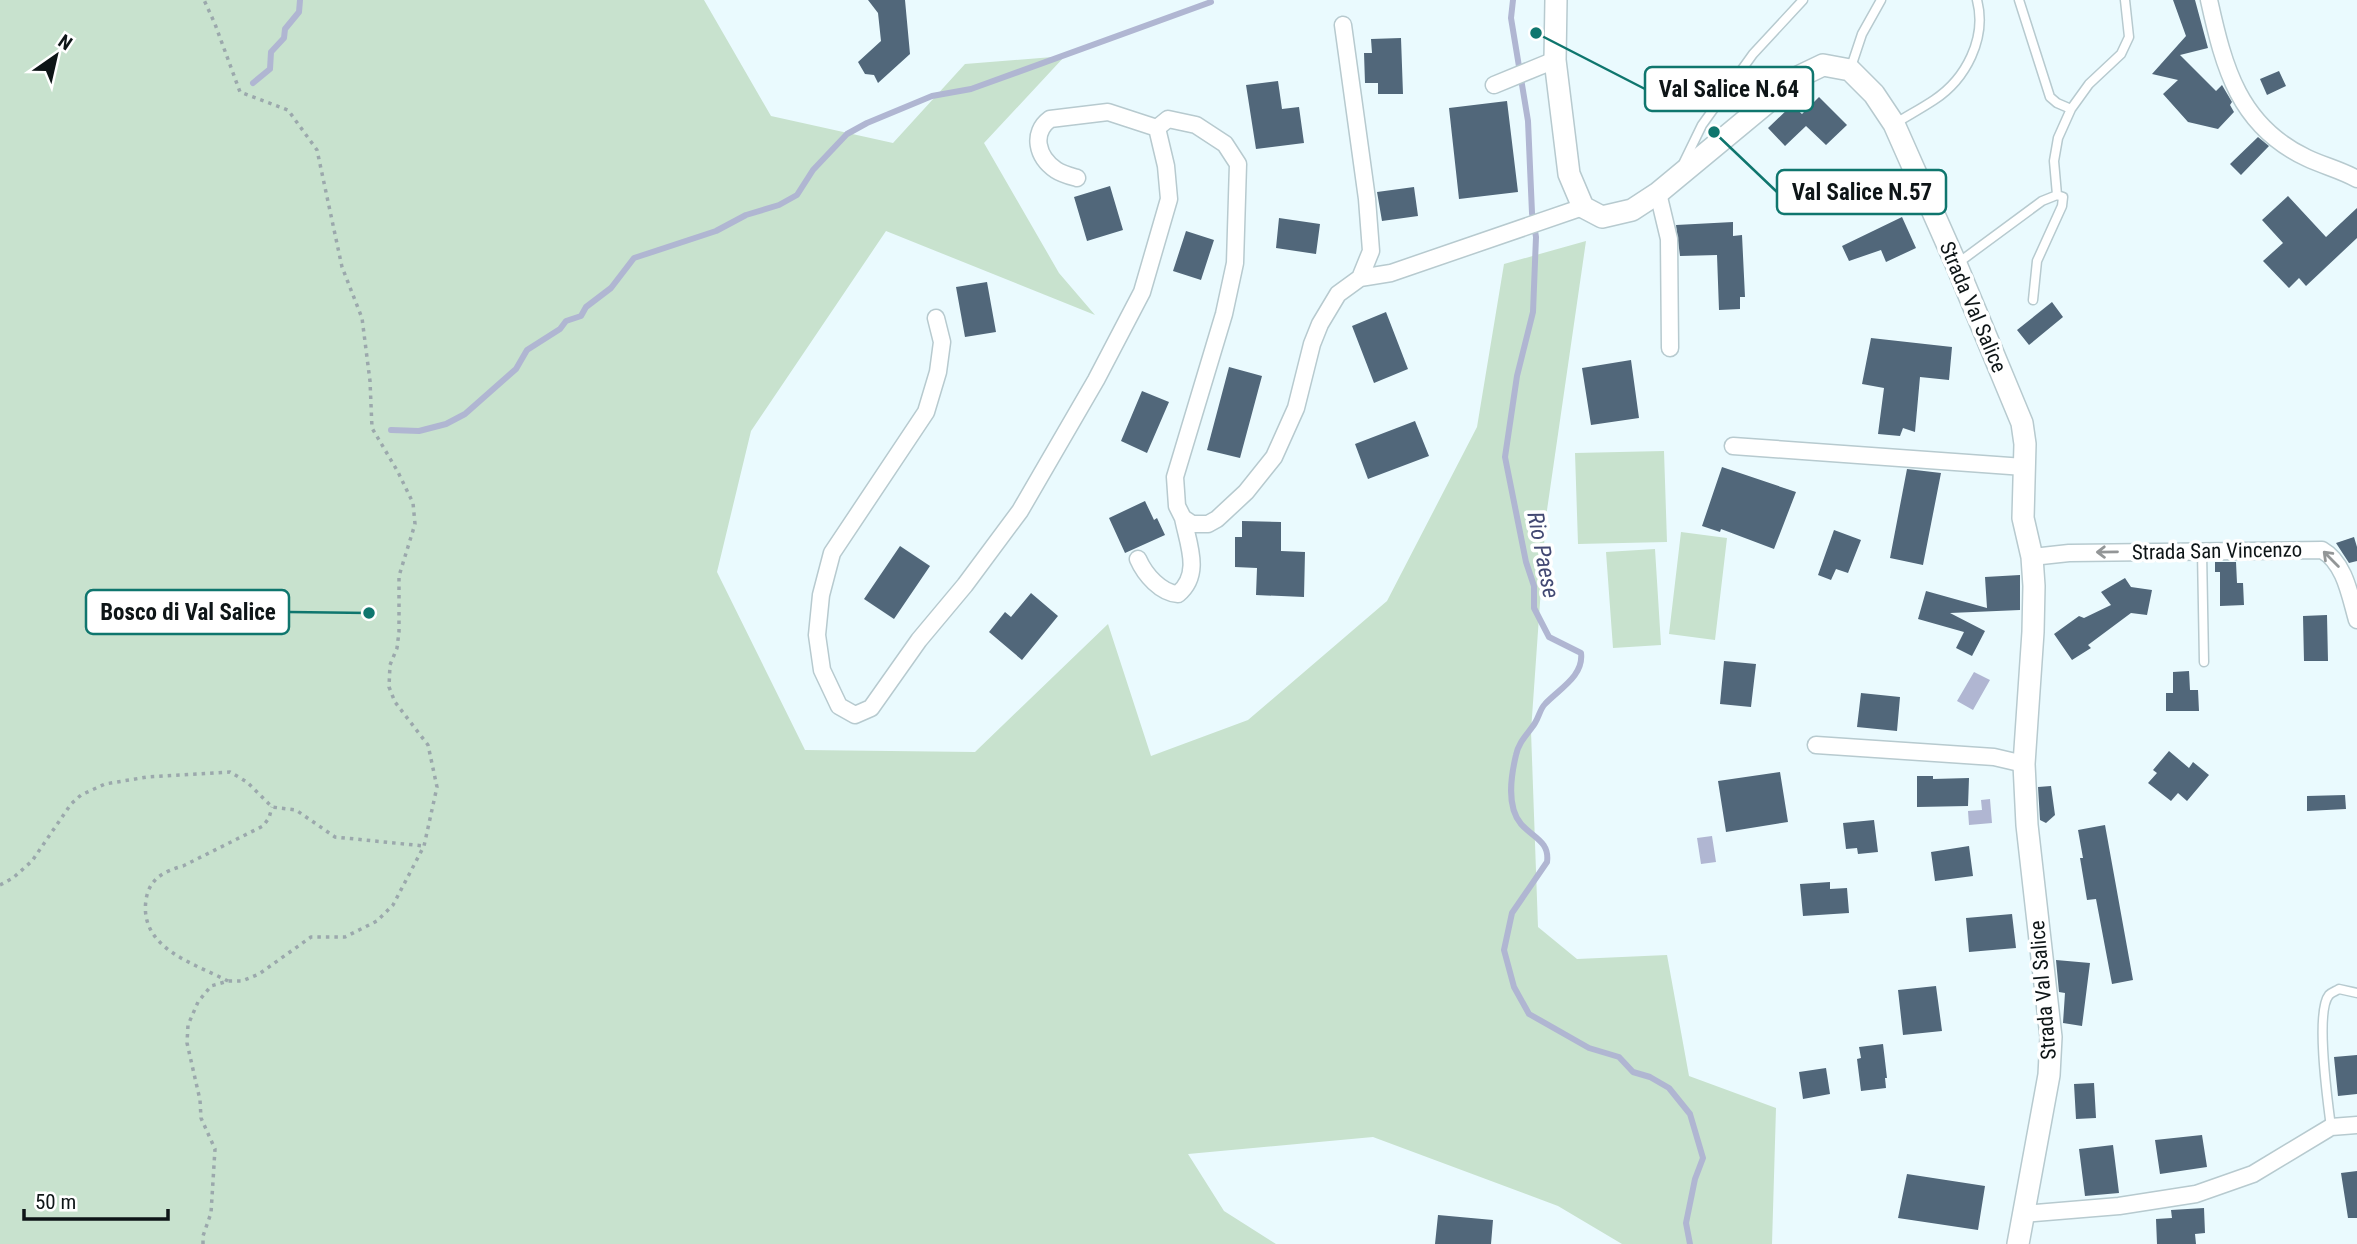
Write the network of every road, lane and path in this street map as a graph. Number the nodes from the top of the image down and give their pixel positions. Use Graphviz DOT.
graph roads {
  1 [pos="204,0"];
  2 [pos="1556,0"];
  3 [pos="1802,0"];
  4 [pos="1881,0"];
  5 [pos="1977,0"];
  6 [pos="2019,0"];
  7 [pos="2125,0"];
  8 [pos="2209,0"];
  9 [pos="1343,25"];
  10 [pos="1555,60"];
  11 [pos="1850,70"];
  12 [pos="1502,82"];
  13 [pos="2071,109"];
  14 [pos="1894,124"];
  15 [pos="1157,128"];
  16 [pos="1077,178"];
  17 [pos="1676,178"];
  18 [pos="2357,179"];
  19 [pos="1658,193"];
  20 [pos="2057,195"];
  21 [pos="1583,207"];
  22 [pos="1956,264"];
  23 [pos="1360,278"];
  24 [pos="2033,300"];
  25 [pos="936,317"];
  26 [pos="1670,348"];
  27 [pos="1733,446"];
  28 [pos="2024,467"];
  29 [pos="1183,518"];
  30 [pos="2202,551"];
  31 [pos="2032,557"];
  32 [pos="1138,559"];
  33 [pos="2357,620"];
  34 [pos="2204,662"];
  35 [pos="1816,744"];
  36 [pos="2024,764"];
  37 [pos="272,807"];
  38 [pos="424,846"];
  39 [pos="0,885"];
  40 [pos="228,981"];
  41 [pos="2357,992"];
  42 [pos="2357,1125"];
  43 [pos="2331,1127"];
  44 [pos="2023,1214"];
  45 [pos="203,1244"];
  46 [pos="2018,1244"];
  1 -- 38 [label="path"];
  2 -- 10 [label="street"];
  3 -- 17 [label="lane"];
  4 -- 11 [label="lane"];
  5 -- 14 [label="lane"];
  6 -- 13 [label="lane"];
  7 -- 13 [label="lane"];
  8 -- 18 [label="street"];
  9 -- 23 [label="street"];
  10 -- 12 [label="street"];
  10 -- 21 [label="street"];
  11 -- 14 [label="street, Strada Val Salice"];
  11 -- 17 [label="street"];
  13 -- 20 [label="lane"];
  14 -- 22 [label="street, Strada Val Salice"];
  15 -- 16 [label="street"];
  15 -- 25 [label="street"];
  15 -- 29 [label="street"];
  17 -- 19 [label="street"];
  19 -- 21 [label="street"];
  19 -- 26 [label="street"];
  20 -- 22 [label="lane"];
  20 -- 24 [label="lane"];
  21 -- 23 [label="street"];
  22 -- 28 [label="street, Strada Val Salice"];
  23 -- 29 [label="street"];
  27 -- 28 [label="street"];
  28 -- 31 [label="street, Strada Val Salice"];
  29 -- 32 [label="street"];
  30 -- 31 [label="street, Strada San Vincenzo, one-way"];
  33 -- 30 [label="street, Strada San Vincenzo, one-way"];
  30 -- 34 [label="lane"];
  31 -- 36 [label="street, Strada Val Salice"];
  35 -- 36 [label="street"];
  36 -- 44 [label="street, Strada Val Salice"];
  37 -- 38 [label="path"];
  37 -- 39 [label="path"];
  37 -- 40 [label="path"];
  38 -- 40 [label="path"];
  40 -- 45 [label="path"];
  41 -- 43 [label="lane"];
  42 -- 43 [label="street"];
  43 -- 44 [label="street"];
  44 -- 46 [label="street, Strada Val Salice"];
}
